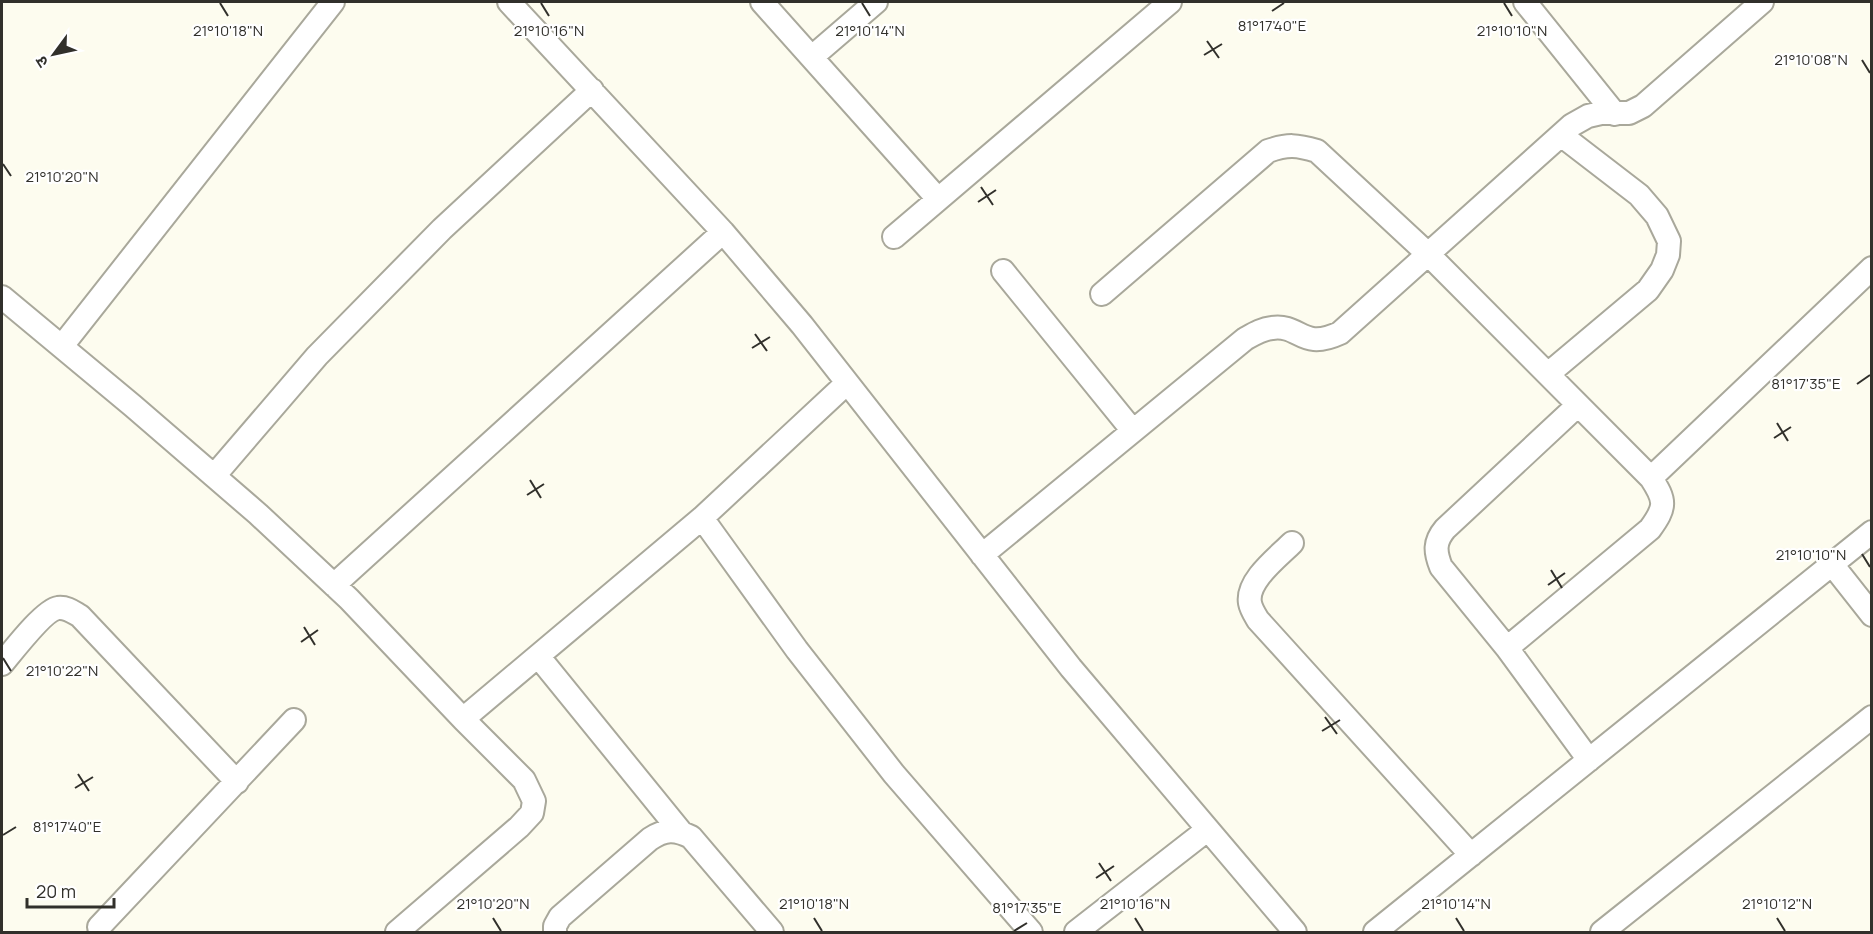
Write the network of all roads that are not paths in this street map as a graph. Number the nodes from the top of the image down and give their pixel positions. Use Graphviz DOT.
graph roads {
  1 [pos="333,2"];
  2 [pos="509,2"];
  3 [pos="762,2"];
  4 [pos="876,2"];
  5 [pos="1170,2"];
  6 [pos="1526,2"];
  7 [pos="1762,2"];
  8 [pos="812,57"];
  9 [pos="592,90"];
  10 [pos="1615,114"];
  11 [pos="1561,135"];
  12 [pos="938,199"];
  13 [pos="723,232"];
  14 [pos="894,237"];
  15 [pos="1428,254"];
  16 [pos="1872,268"];
  17 [pos="1003,271"];
  18 [pos="1102,294"];
  19 [pos="2,297"];
  20 [pos="62,346"];
  21 [pos="1548,374"];
  22 [pos="847,383"];
  23 [pos="1578,405"];
  24 [pos="1133,431"];
  25 [pos="214,476"];
  26 [pos="1651,478"];
  27 [pos="702,518"];
  28 [pos="1872,532"];
  29 [pos="1292,543"];
  30 [pos="982,555"];
  31 [pos="1831,563"];
  32 [pos="334,585"];
  33 [pos="1872,615"];
  34 [pos="1507,648"];
  35 [pos="538,656"];
  36 [pos="2,664"];
  37 [pos="1872,717"];
  38 [pos="463,719"];
  39 [pos="294,720"];
  40 [pos="1588,760"];
  41 [pos="237,782"];
  42 [pos="1208,830"];
  43 [pos="681,832"];
  44 [pos="1471,855"];
  45 [pos="99,931"];
  46 [pos="397,933"];
  47 [pos="555,933"];
  48 [pos="772,933"];
  49 [pos="1031,933"];
  50 [pos="1076,933"];
  51 [pos="1294,933"];
  52 [pos="1376,933"];
  53 [pos="1602,933"];
  1 -- 20 [label="street"];
  2 -- 9 [label="street"];
  3 -- 8 [label="street"];
  4 -- 8 [label="street"];
  5 -- 12 [label="street"];
  6 -- 10 [label="street"];
  7 -- 10 [label="street"];
  8 -- 12 [label="street"];
  9 -- 13 [label="street"];
  9 -- 25 [label="street"];
  10 -- 11 [label="street"];
  11 -- 15 [label="street"];
  11 -- 21 [label="street"];
  12 -- 14 [label="street"];
  13 -- 22 [label="street"];
  13 -- 32 [label="street"];
  15 -- 18 [label="street"];
  15 -- 21 [label="street"];
  15 -- 24 [label="street"];
  16 -- 26 [label="street"];
  17 -- 24 [label="street"];
  19 -- 20 [label="street"];
  20 -- 25 [label="street"];
  21 -- 23 [label="street"];
  22 -- 27 [label="street"];
  22 -- 30 [label="street"];
  23 -- 26 [label="street"];
  23 -- 34 [label="street"];
  24 -- 30 [label="street"];
  25 -- 32 [label="street"];
  26 -- 34 [label="street"];
  27 -- 35 [label="street"];
  27 -- 49 [label="street"];
  28 -- 31 [label="street"];
  29 -- 44 [label="street"];
  30 -- 42 [label="street"];
  31 -- 33 [label="street"];
  31 -- 40 [label="street"];
  32 -- 38 [label="street"];
  34 -- 40 [label="street"];
  35 -- 38 [label="street"];
  35 -- 43 [label="street"];
  36 -- 41 [label="street"];
  37 -- 53 [label="street"];
  38 -- 46 [label="street"];
  39 -- 41 [label="street"];
  40 -- 44 [label="street"];
  41 -- 45 [label="street"];
  42 -- 50 [label="street"];
  42 -- 51 [label="street"];
  43 -- 47 [label="street"];
  43 -- 48 [label="street"];
  44 -- 52 [label="street"];
}
